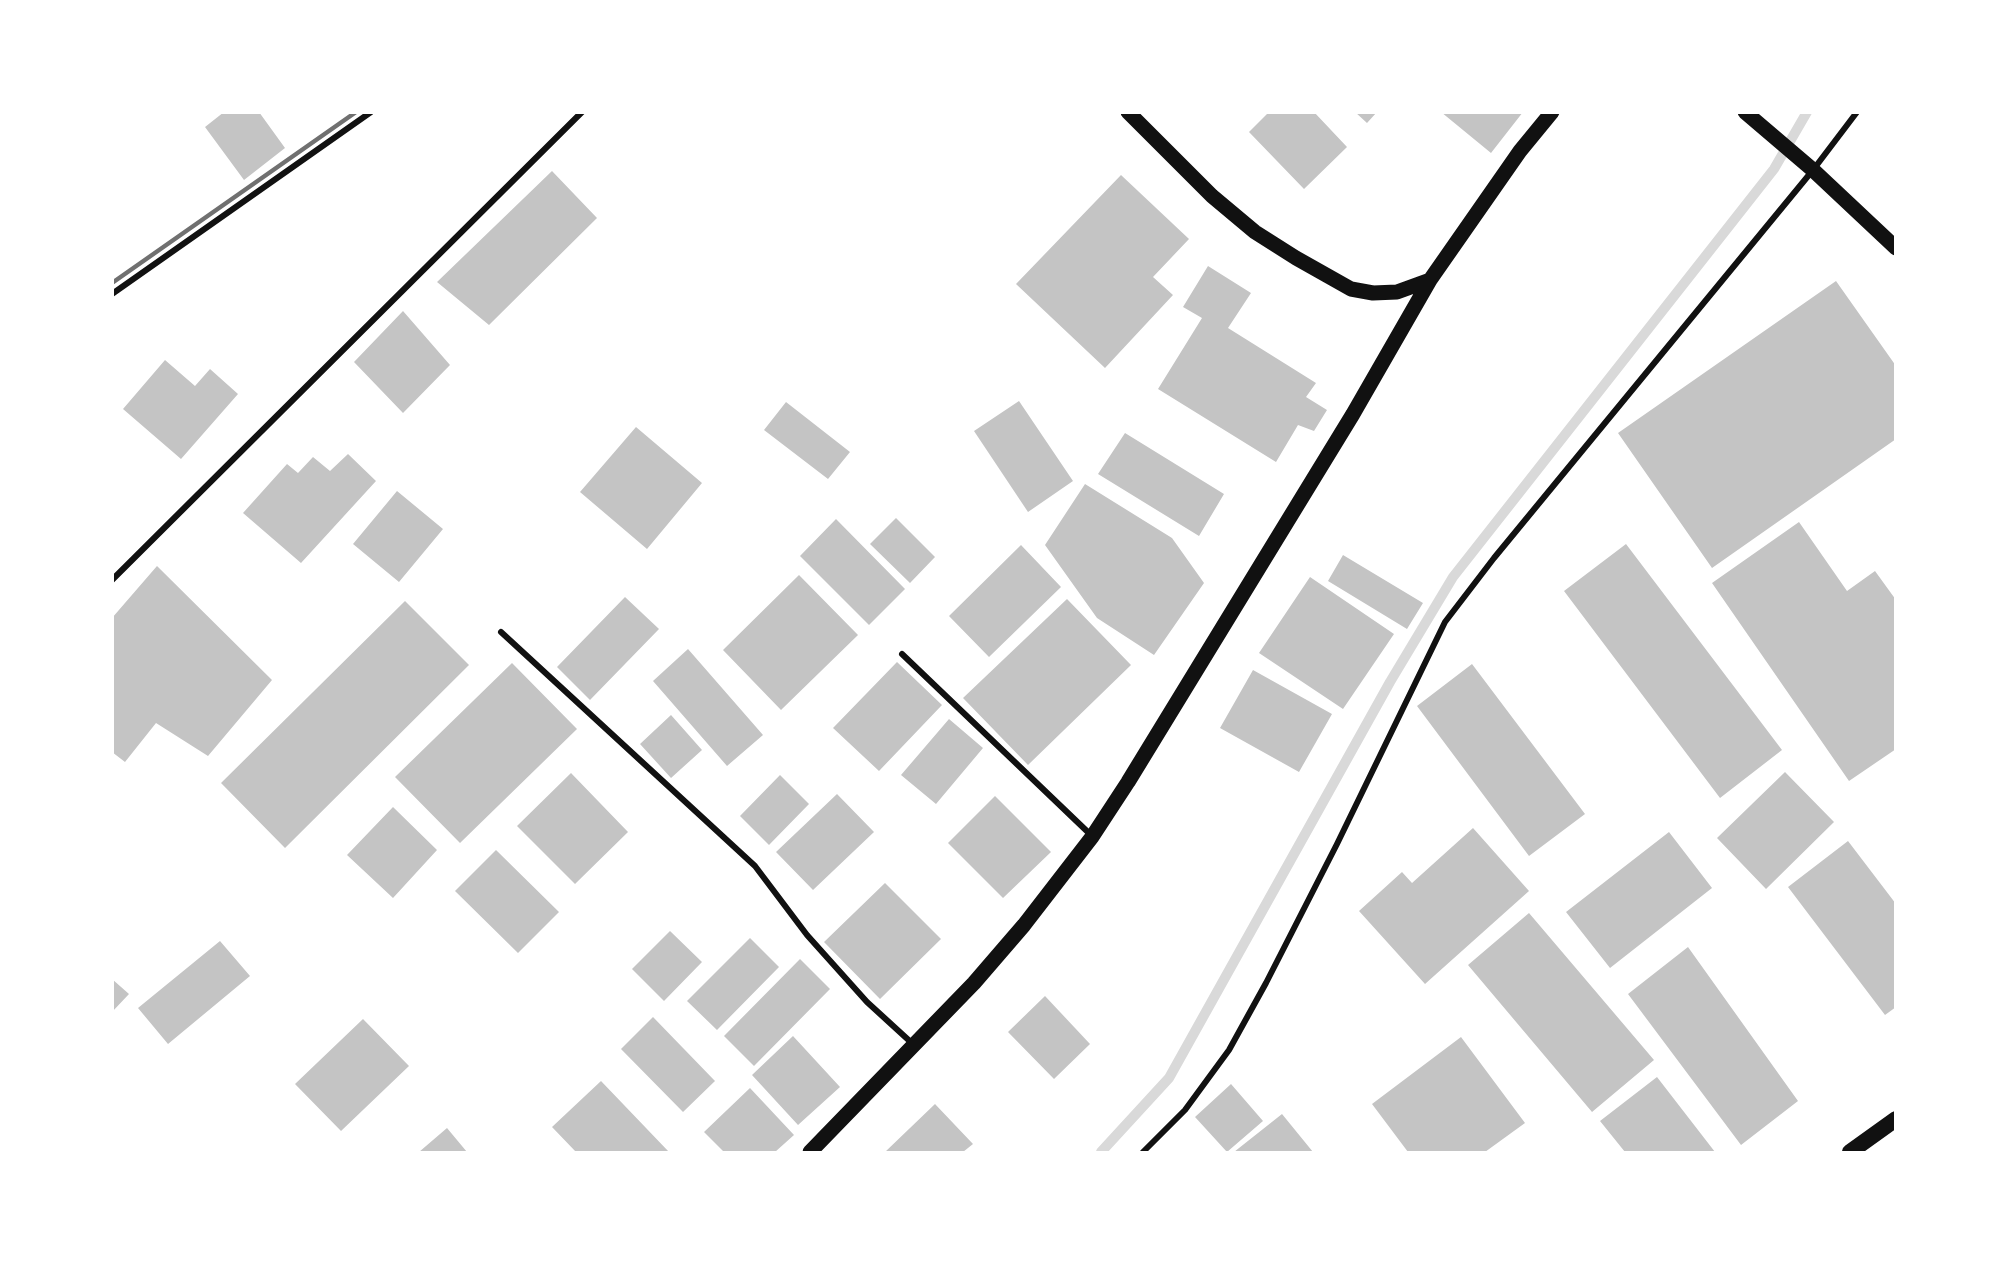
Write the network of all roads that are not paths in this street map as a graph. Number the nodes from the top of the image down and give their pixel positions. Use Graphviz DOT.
graph roads {
  1 [pos="371,112"];
  2 [pos="582,112"];
  3 [pos="1128,112"];
  4 [pos="1552,112"];
  5 [pos="1745,112"];
  6 [pos="1857,112"];
  7 [pos="1813,170"];
  8 [pos="1896,248"];
  9 [pos="1430,280"];
  10 [pos="112,294"];
  11 [pos="112,580"];
  12 [pos="501,632"];
  13 [pos="902,654"];
  14 [pos="1092,837"];
  15 [pos="914,1045"];
  16 [pos="1896,1119"];
  17 [pos="810,1152"];
  18 [pos="1143,1152"];
  19 [pos="1850,1152"];
  1 -- 10 [label="street"];
  2 -- 11 [label="street"];
  3 -- 9 [label="main road"];
  4 -- 9 [label="main road"];
  5 -- 7 [label="main road"];
  6 -- 7 [label="street"];
  7 -- 8 [label="main road"];
  7 -- 18 [label="street"];
  9 -- 14 [label="main road"];
  12 -- 15 [label="street"];
  13 -- 14 [label="street"];
  14 -- 15 [label="main road"];
  15 -- 17 [label="main road"];
  16 -- 19 [label="highway"];
}
